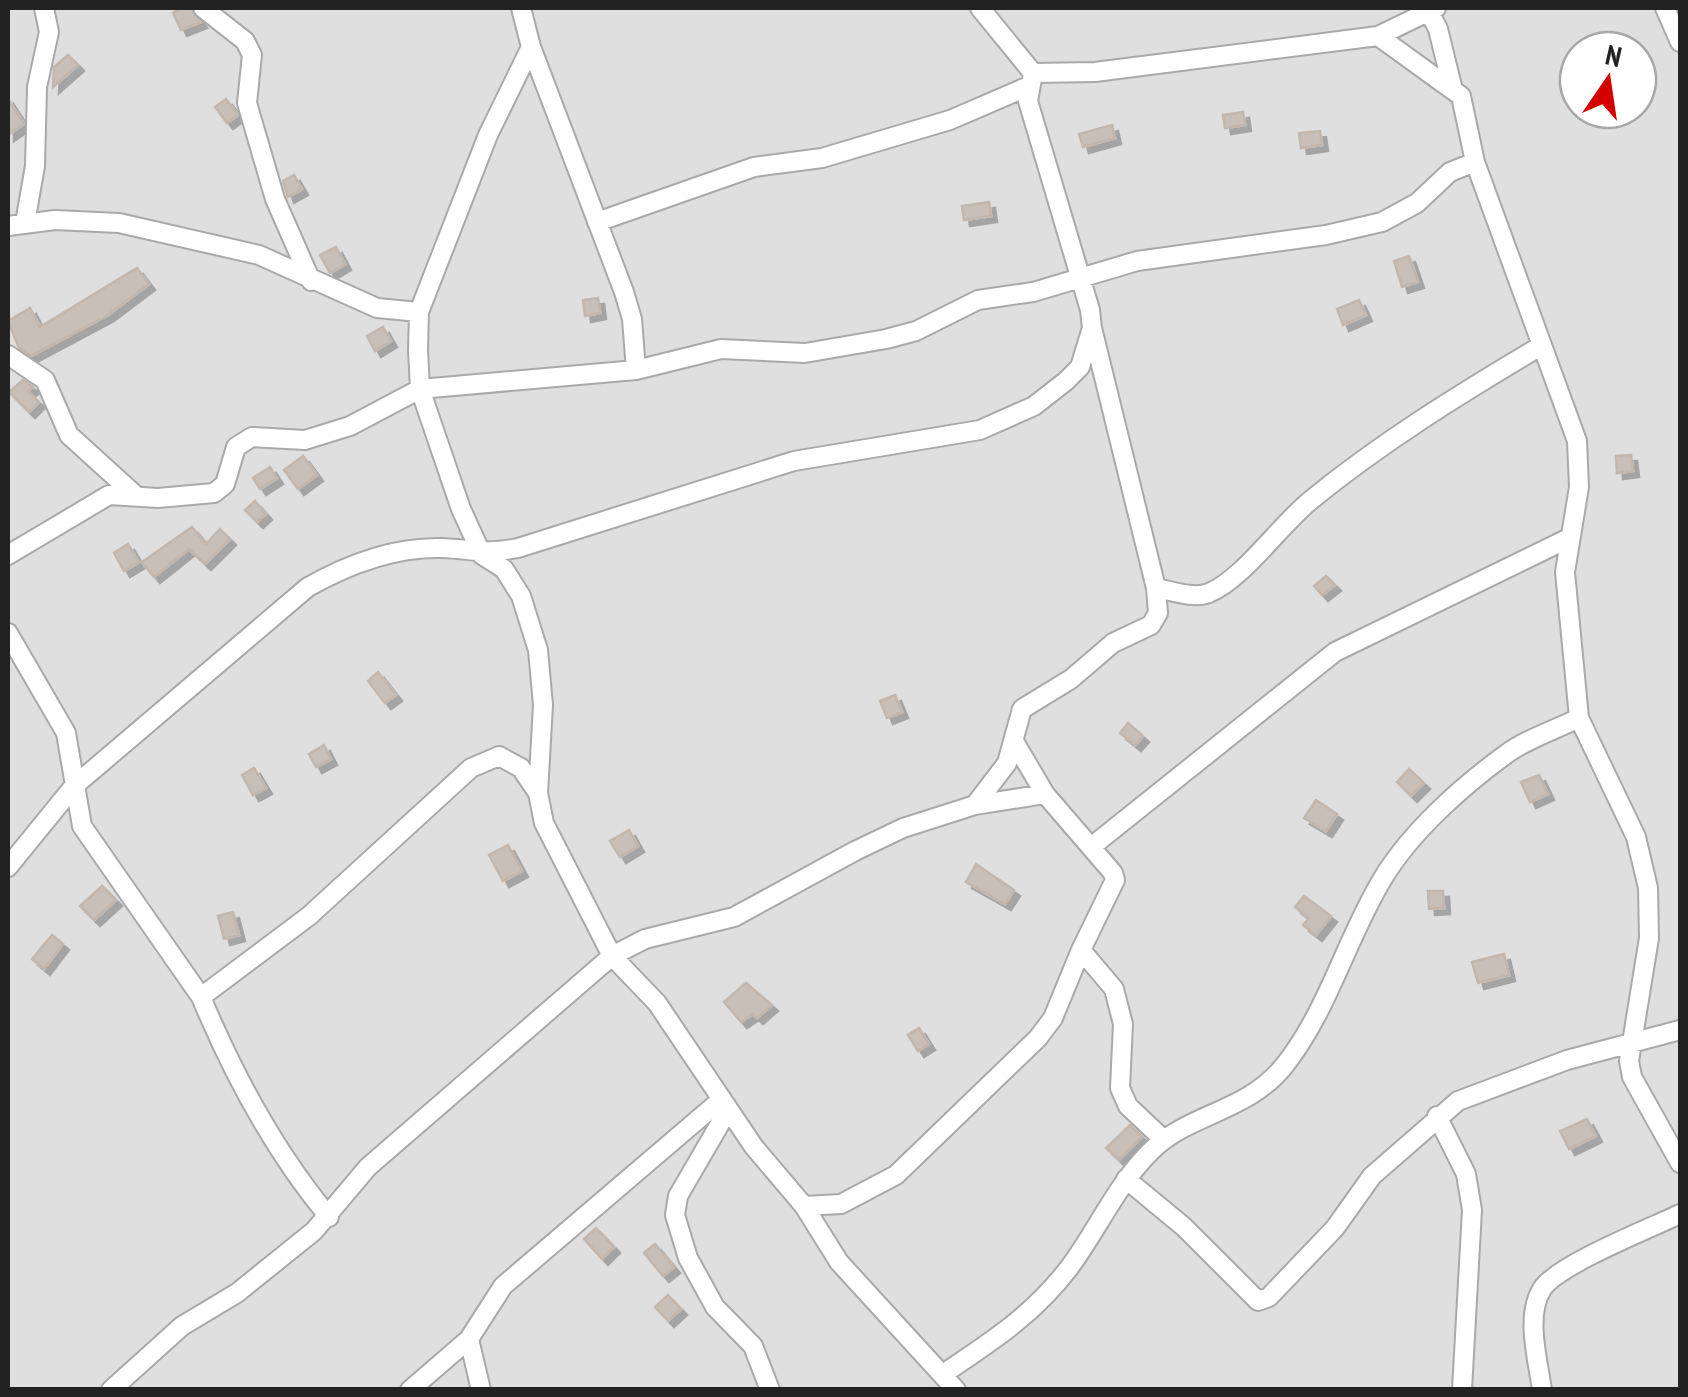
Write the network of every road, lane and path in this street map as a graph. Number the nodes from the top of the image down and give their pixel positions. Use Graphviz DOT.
graph roads {
  1 [pos="44,8"];
  2 [pos="203,8"];
  3 [pos="521,8"];
  4 [pos="980,8"];
  5 [pos="1665,8"];
  6 [pos="1431,9"];
  7 [pos="1378,36"];
  8 [pos="1680,42"];
  9 [pos="531,48"];
  10 [pos="1031,80"];
  11 [pos="1452,86"];
  12 [pos="1476,162"];
  13 [pos="597,222"];
  14 [pos="16,225"];
  15 [pos="1080,278"];
  16 [pos="311,281"];
  17 [pos="420,312"];
  18 [pos="1092,328"];
  19 [pos="1539,347"];
  20 [pos="8,355"];
  21 [pos="636,370"];
  22 [pos="420,389"];
  23 [pos="134,494"];
  24 [pos="1570,538"];
  25 [pos="8,555"];
  26 [pos="482,555"];
  27 [pos="1156,588"];
  28 [pos="8,633"];
  29 [pos="1579,718"];
  30 [pos="1015,743"];
  31 [pos="74,786"];
  32 [pos="538,793"];
  33 [pos="1045,794"];
  34 [pos="974,805"];
  35 [pos="1091,847"];
  36 [pos="8,867"];
  37 [pos="1081,950"];
  38 [pos="612,956"];
  39 [pos="201,997"];
  40 [pos="1680,1030"];
  41 [pos="1633,1042"];
  42 [pos="725,1104"];
  43 [pos="1437,1116"];
  44 [pos="1164,1140"];
  45 [pos="1680,1163"];
  46 [pos="1126,1180"];
  47 [pos="804,1206"];
  48 [pos="1680,1214"];
  49 [pos="329,1217"];
  50 [pos="469,1339"];
  51 [pos="942,1374"];
  52 [pos="1460,1385"];
  53 [pos="111,1390"];
  54 [pos="410,1390"];
  55 [pos="481,1390"];
  56 [pos="770,1390"];
  57 [pos="956,1390"];
  58 [pos="1542,1390"];
  1 -- 14 [label="street"];
  2 -- 16 [label="street"];
  3 -- 9 [label="street"];
  4 -- 10 [label="street"];
  5 -- 8 [label="street"];
  6 -- 7 [label="street"];
  6 -- 11 [label="street"];
  7 -- 10 [label="street"];
  7 -- 11 [label="street"];
  9 -- 13 [label="street"];
  9 -- 17 [label="street"];
  10 -- 13 [label="street"];
  10 -- 15 [label="street"];
  11 -- 12 [label="street"];
  12 -- 15 [label="street"];
  12 -- 19 [label="street"];
  13 -- 21 [label="street"];
  14 -- 16 [label="street"];
  15 -- 18 [label="street"];
  15 -- 21 [label="street"];
  16 -- 17 [label="street"];
  17 -- 22 [label="street"];
  18 -- 26 [label="street"];
  18 -- 27 [label="street"];
  19 -- 24 [label="street"];
  19 -- 27 [label="street"];
  20 -- 23 [label="street"];
  21 -- 22 [label="street"];
  22 -- 23 [label="street"];
  22 -- 26 [label="street"];
  23 -- 25 [label="street"];
  24 -- 29 [label="street"];
  24 -- 35 [label="street"];
  26 -- 31 [label="street"];
  26 -- 32 [label="street"];
  27 -- 30 [label="street"];
  28 -- 31 [label="street"];
  29 -- 41 [label="street"];
  29 -- 44 [label="street"];
  30 -- 33 [label="street"];
  30 -- 34 [label="street"];
  31 -- 36 [label="street"];
  31 -- 39 [label="street"];
  32 -- 38 [label="street"];
  32 -- 39 [label="street"];
  33 -- 34 [label="street"];
  33 -- 35 [label="street"];
  34 -- 38 [label="street"];
  35 -- 37 [label="street"];
  37 -- 44 [label="street"];
  37 -- 47 [label="street"];
  38 -- 42 [label="street"];
  38 -- 49 [label="street"];
  39 -- 49 [label="street"];
  40 -- 41 [label="street"];
  41 -- 43 [label="street"];
  41 -- 45 [label="street"];
  42 -- 47 [label="street"];
  42 -- 50 [label="street"];
  42 -- 56 [label="street"];
  43 -- 46 [label="street"];
  43 -- 52 [label="street"];
  44 -- 46 [label="street"];
  46 -- 51 [label="street"];
  47 -- 51 [label="street"];
  48 -- 58 [label="street"];
  49 -- 53 [label="street"];
  50 -- 54 [label="street"];
  50 -- 55 [label="street"];
  51 -- 57 [label="street"];
}
